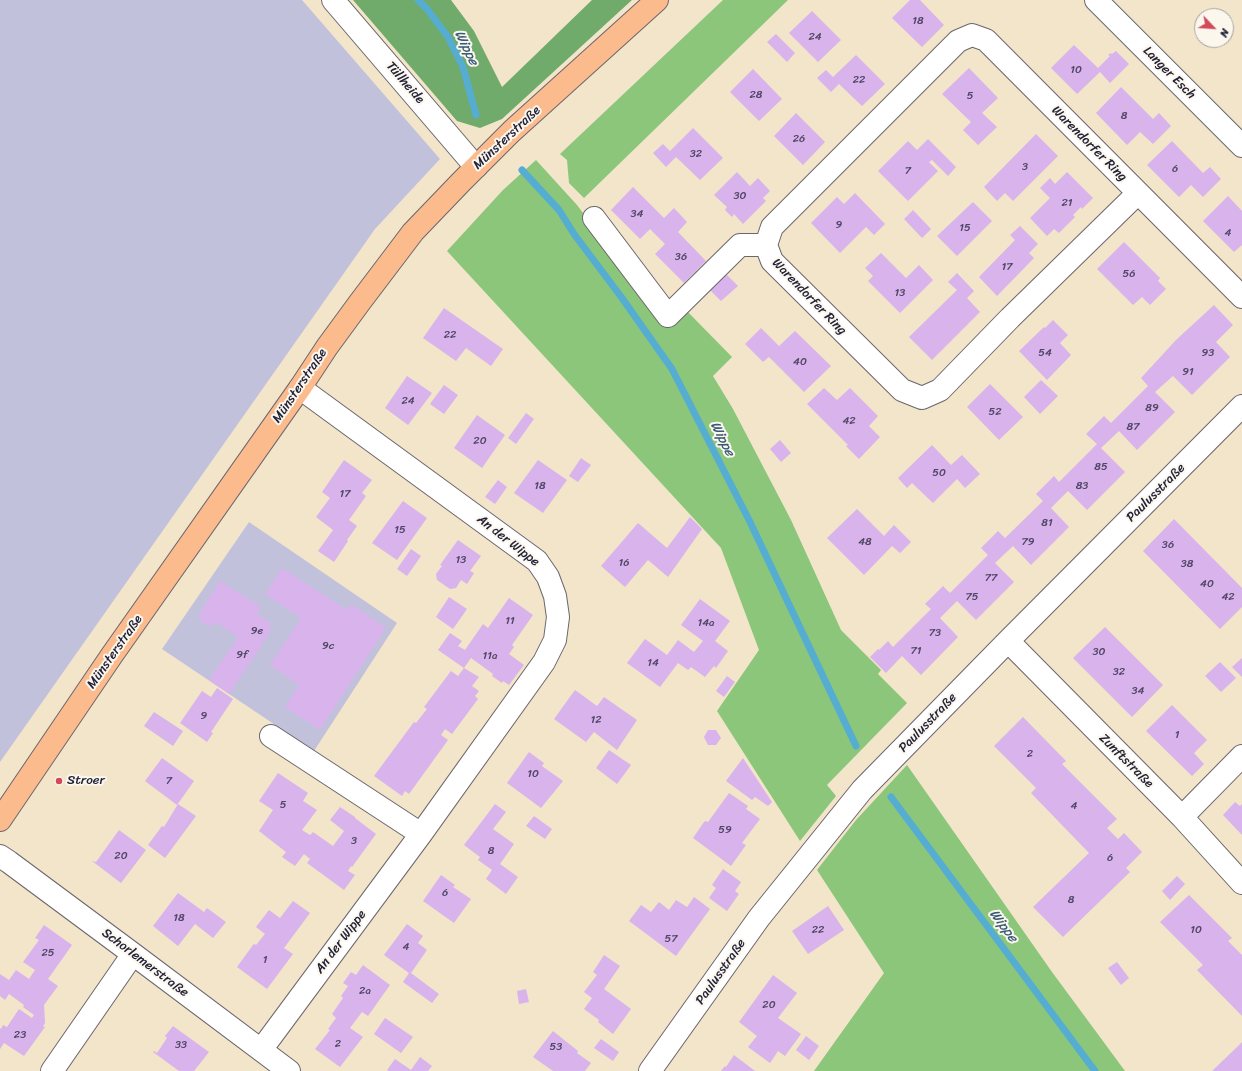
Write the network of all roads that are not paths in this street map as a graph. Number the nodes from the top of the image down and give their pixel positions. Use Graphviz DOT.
graph roads {
  1 [pos="333,0"];
  2 [pos="657,0"];
  3 [pos="1096,0"];
  4 [pos="1242,146"];
  5 [pos="476,166"];
  6 [pos="1138,193"];
  7 [pos="594,218"];
  8 [pos="766,245"];
  9 [pos="1242,297"];
  10 [pos="300,388"];
  11 [pos="1242,406"];
  12 [pos="1008,641"];
  13 [pos="271,736"];
  14 [pos="1242,756"];
  15 [pos="1182,817"];
  16 [pos="0,820"];
  17 [pos="421,834"];
  18 [pos="0,856"];
  19 [pos="1242,882"];
  20 [pos="133,954"];
  21 [pos="261,1050"];
  22 [pos="52,1071"];
  23 [pos="288,1071"];
  24 [pos="650,1071"];
  1 -- 5 [label="street, Tüllheide"];
  2 -- 5 [label="main road, Münsterstraße"];
  3 -- 4 [label="street, Langer Esch"];
  5 -- 10 [label="main road, Münsterstraße"];
  6 -- 8 [label="street, Warendorfer Ring"];
  6 -- 8 [label="street, Warendorfer Ring"];
  6 -- 9 [label="street, Warendorfer Ring"];
  7 -- 8 [label="street"];
  10 -- 16 [label="main road, Münsterstraße"];
  10 -- 17 [label="street, An der Wippe"];
  11 -- 12 [label="street, Paulusstraße"];
  12 -- 15 [label="street, Zunftstraße"];
  12 -- 24 [label="street, Paulusstraße"];
  13 -- 17 [label="street"];
  14 -- 15 [label="street"];
  15 -- 19 [label="street, Zunftstraße"];
  17 -- 21 [label="street, An der Wippe"];
  18 -- 20 [label="street, Schorlemerstraße"];
  20 -- 21 [label="street, Schorlemerstraße"];
  20 -- 22 [label="street"];
  21 -- 23 [label="street, Schorlemerstraße"];
}
